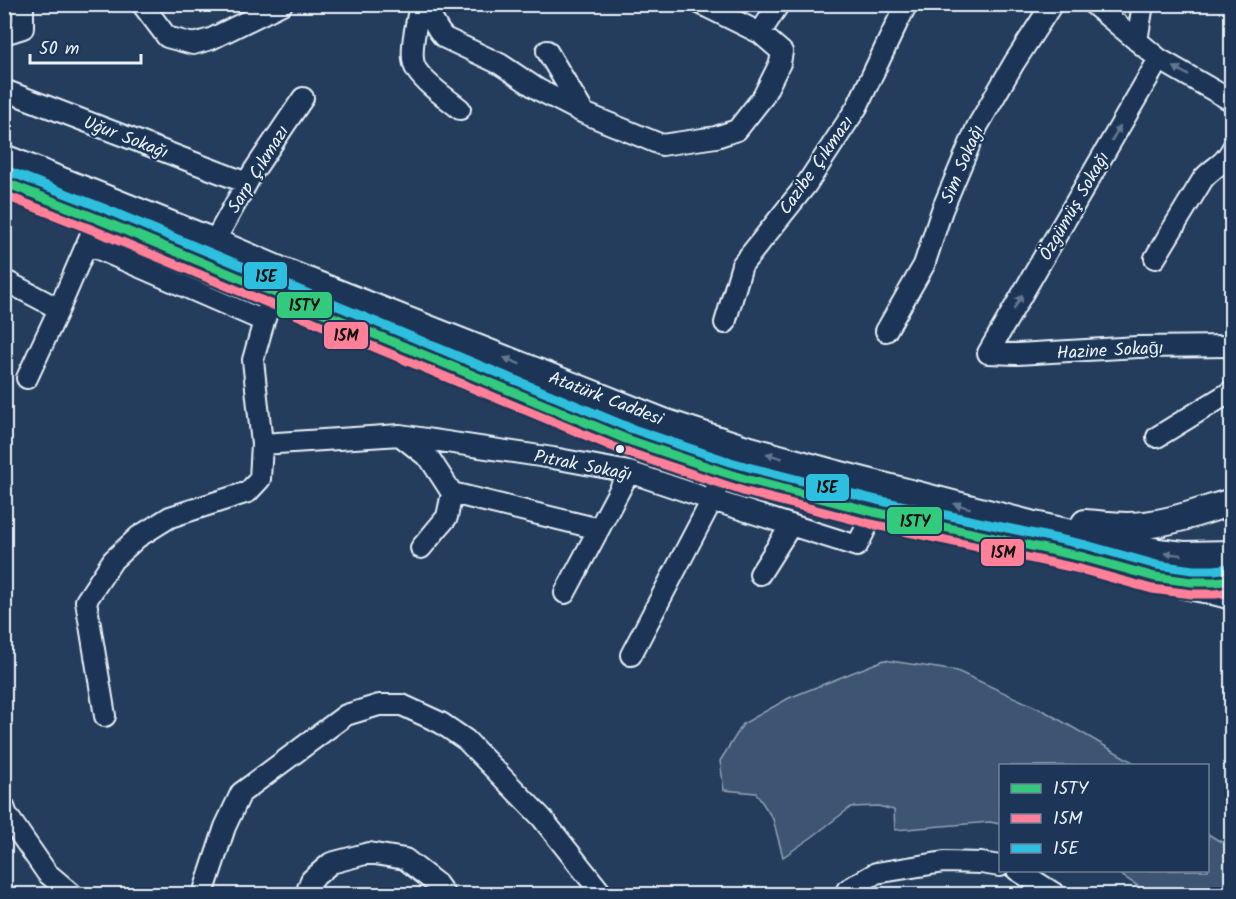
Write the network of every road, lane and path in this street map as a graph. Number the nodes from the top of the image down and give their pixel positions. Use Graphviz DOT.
graph roads {
  1 [pos="22,4"];
  2 [pos="282,4"];
  3 [pos="701,4"];
  4 [pos="779,4"];
  5 [pos="907,4"];
  6 [pos="1052,4"];
  7 [pos="1093,4"];
  8 [pos="1143,4"];
  9 [pos="142,5"];
  10 [pos="760,33"];
  11 [pos="4,34"];
  12 [pos="1137,41"];
  13 [pos="546,51"];
  14 [pos="1159,59"];
  15 [pos="4,90"];
  16 [pos="303,98"];
  17 [pos="1231,99"];
  18 [pos="460,109"];
  19 [pos="584,113"];
  20 [pos="1232,148"];
  21 [pos="4,158"];
  22 [pos="4,182"];
  23 [pos="247,183"];
  24 [pos="98,219"];
  25 [pos="214,242"];
  26 [pos="87,244"];
  27 [pos="1155,258"];
  28 [pos="4,280"];
  29 [pos="279,281"];
  30 [pos="59,309"];
  31 [pos="264,321"];
  32 [pos="725,323"];
  33 [pos="886,331"];
  34 [pos="1232,346"];
  35 [pos="988,353"];
  36 [pos="27,378"];
  37 [pos="1232,391"];
  38 [pos="400,435"];
  39 [pos="1157,438"];
  40 [pos="262,444"];
  41 [pos="628,472"];
  42 [pos="723,472"];
  43 [pos="452,493"];
  44 [pos="712,500"];
  45 [pos="1232,501"];
  46 [pos="874,512"];
  47 [pos="791,525"];
  48 [pos="1034,525"];
  49 [pos="599,529"];
  50 [pos="421,548"];
  51 [pos="1232,554"];
  52 [pos="760,574"];
  53 [pos="1155,577"];
  54 [pos="1232,580"];
  55 [pos="565,593"];
  56 [pos="1232,596"];
  57 [pos="631,655"];
  58 [pos="105,716"];
  59 [pos="4,807"];
  60 [pos="999,866"];
  61 [pos="1020,872"];
  62 [pos="72,894"];
  63 [pos="203,894"];
  64 [pos="306,894"];
  65 [pos="444,894"];
  66 [pos="603,894"];
  67 [pos="845,894"];
  68 [pos="1055,894"];
  1 -- 11 [label="street"];
  2 -- 9 [label="street"];
  3 -- 10 [label="street"];
  4 -- 10 [label="street"];
  5 -- 32 [label="street, Cazibe Çıkmazı"];
  6 -- 33 [label="street, Sim Sokağı"];
  7 -- 12 [label="street"];
  8 -- 12 [label="street"];
  10 -- 19 [label="street"];
  12 -- 14 [label="street"];
  13 -- 19 [label="street"];
  17 -- 14 [label="street, one-way"];
  35 -- 14 [label="street, Özgümüş Sokağı, one-way"];
  15 -- 23 [label="street, Uğur Sokağı"];
  16 -- 23 [label="street, Sarp Çıkmazı"];
  18 -- 19 [label="street"];
  20 -- 27 [label="street"];
  21 -- 25 [label="main road, Atatürk Caddesi"];
  22 -- 24 [label="main road, Atatürk Caddesi"];
  23 -- 25 [label="street, Sarp Çıkmazı"];
  24 -- 26 [label="street"];
  24 -- 29 [label="main road, Atatürk Caddesi"];
  25 -- 29 [label="main road, Atatürk Caddesi"];
  26 -- 30 [label="street"];
  26 -- 31 [label="street"];
  28 -- 30 [label="street"];
  29 -- 31 [label="street"];
  29 -- 42 [label="main road, Atatürk Caddesi"];
  48 -- 29 [label="main road, Atatürk Caddesi, one-way"];
  30 -- 36 [label="street"];
  31 -- 40 [label="street"];
  34 -- 35 [label="street, Hazine Sokaḡı"];
  37 -- 39 [label="street"];
  38 -- 40 [label="street, Pıtrak Sokağı"];
  38 -- 41 [label="street, Pıtrak Sokağı"];
  38 -- 43 [label="street"];
  40 -- 58 [label="street"];
  41 -- 44 [label="street, Pıtrak Sokağı"];
  41 -- 49 [label="street"];
  42 -- 44 [label="street"];
  42 -- 46 [label="main road, Atatürk Caddesi"];
  43 -- 49 [label="street"];
  43 -- 50 [label="street"];
  44 -- 47 [label="street, Pıtrak Sokağı"];
  44 -- 57 [label="street"];
  45 -- 48 [label="main road"];
  46 -- 47 [label="street, Pıtrak Sokağı"];
  46 -- 53 [label="main road, Atatürk Caddesi"];
  47 -- 52 [label="street"];
  51 -- 48 [label="main road, Atatürk Caddesi, one-way"];
  49 -- 55 [label="street"];
  53 -- 54 [label="main road"];
  53 -- 56 [label="main road"];
  59 -- 62 [label="street"];
  60 -- 67 [label="street"];
  61 -- 68 [label="street"];
  63 -- 66 [label="street"];
  64 -- 65 [label="street"];
}
